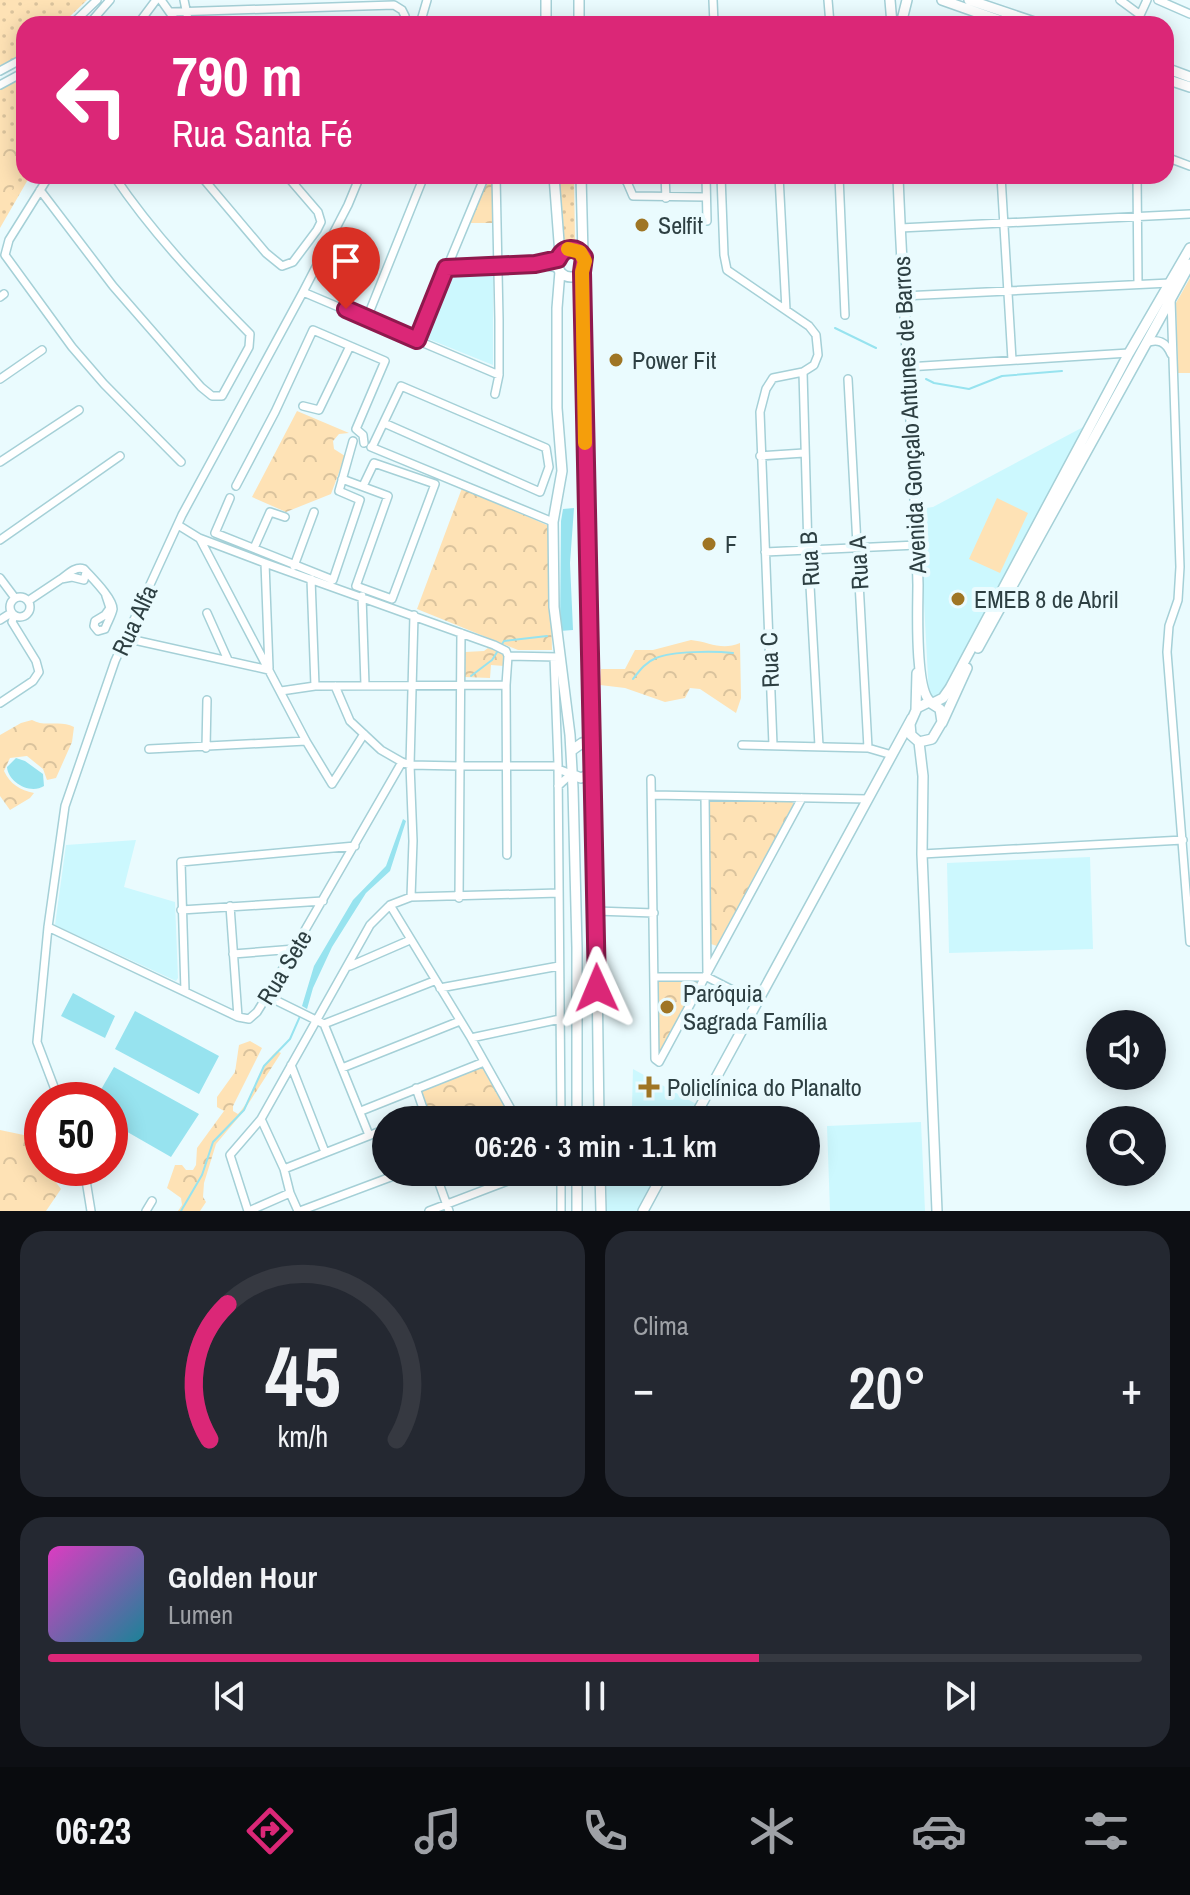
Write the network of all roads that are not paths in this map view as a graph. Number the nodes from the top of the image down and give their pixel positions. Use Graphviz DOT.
graph roads {
  1 [pos="97,0"];
  2 [pos="110,0"];
  3 [pos="184,0"];
  4 [pos="942,0"];
  5 [pos="969,0"];
  6 [pos="1120,0"];
  7 [pos="1147,0"];
  8 [pos="1158,0"];
  9 [pos="161,1"];
  10 [pos="201,10"];
  11 [pos="172,12"];
  12 [pos="185,12"];
  13 [pos="1139,14"];
  14 [pos="1190,14"];
  15 [pos="80,16"];
  16 [pos="96,16"];
  17 [pos="145,16"];
  18 [pos="174,16"];
  19 [pos="186,16"];
  20 [pos="195,16"];
  21 [pos="405,16"];
  22 [pos="987,16"];
  23 [pos="1016,16"];
  24 [pos="44,184"];
  25 [pos="119,184"];
  26 [pos="208,184"];
  27 [pos="294,184"];
  28 [pos="357,184"];
  29 [pos="421,184"];
  30 [pos="482,184"];
  31 [pos="496,184"];
  32 [pos="554,184"];
  33 [pos="581,184"];
  34 [pos="628,184"];
  35 [pos="665,184"];
  36 [pos="706,184"];
  37 [pos="721,184"];
  38 [pos="779,184"];
  39 [pos="839,184"];
  40 [pos="898,184"];
  41 [pos="1002,184"];
  42 [pos="1137,184"];
  43 [pos="40,190"];
  44 [pos="706,197"];
  45 [pos="666,198"];
  46 [pos="33,202"];
  47 [pos="52,207"];
  48 [pos="1190,214"];
  49 [pos="1136,216"];
  50 [pos="707,221"];
  51 [pos="1004,222"];
  52 [pos="900,228"];
  53 [pos="1190,248"];
  54 [pos="583,254"];
  55 [pos="559,263"];
  56 [pos="1190,264"];
  57 [pos="498,266"];
  58 [pos="446,268"];
  59 [pos="582,272"];
  60 [pos="1138,283"];
  61 [pos="1170,283"];
  62 [pos="1009,291"];
  63 [pos="303,292"];
  64 [pos="903,296"];
  65 [pos="1171,297"];
  66 [pos="786,310"];
  67 [pos="845,315"];
  68 [pos="367,318"];
  69 [pos="417,340"];
  70 [pos="1146,343"];
  71 [pos="350,346"];
  72 [pos="42,350"];
  73 [pos="1129,353"];
  74 [pos="1173,359"];
  75 [pos="1012,360"];
  76 [pos="907,367"];
  77 [pos="803,372"];
  78 [pos="499,375"];
  79 [pos="0,379"];
  80 [pos="848,379"];
  81 [pos="495,394"];
  82 [pos="303,406"];
  83 [pos="79,410"];
  84 [pos="384,423"];
  85 [pos="353,441"];
  86 [pos="364,443"];
  87 [pos="343,444"];
  88 [pos="372,447"];
  89 [pos="804,453"];
  90 [pos="120,456"];
  91 [pos="760,456"];
  92 [pos="0,462"];
  93 [pos="181,462"];
  94 [pos="342,479"];
  95 [pos="236,486"];
  96 [pos="363,486"];
  97 [pos="230,498"];
  98 [pos="314,512"];
  99 [pos="285,517"];
  100 [pos="553,522"];
  101 [pos="178,525"];
  102 [pos="199,538"];
  103 [pos="0,540"];
  104 [pos="917,545"];
  105 [pos="254,548"];
  106 [pos="857,548"];
  107 [pos="808,550"];
  108 [pos="765,552"];
  109 [pos="265,563"];
  110 [pos="294,566"];
  111 [pos="0,578"];
  112 [pos="311,579"];
  113 [pos="106,596"];
  114 [pos="362,596"];
  115 [pos="15,598"];
  116 [pos="28,601"];
  117 [pos="207,613"];
  118 [pos="12,614"];
  119 [pos="414,615"];
  120 [pos="0,620"];
  121 [pos="461,633"];
  122 [pos="125,638"];
  123 [pos="919,653"];
  124 [pos="507,654"];
  125 [pos="557,657"];
  126 [pos="228,660"];
  127 [pos="269,670"];
  128 [pos="414,684"];
  129 [pos="460,684"];
  130 [pos="365,685"];
  131 [pos="506,685"];
  132 [pos="315,686"];
  133 [pos="335,686"];
  134 [pos="281,691"];
  135 [pos="207,700"];
  136 [pos="0,703"];
  137 [pos="932,703"];
  138 [pos="914,714"];
  139 [pos="942,723"];
  140 [pos="364,734"];
  141 [pos="934,737"];
  142 [pos="916,740"];
  143 [pos="306,741"];
  144 [pos="742,745"];
  145 [pos="773,745"];
  146 [pos="819,746"];
  147 [pos="206,748"];
  148 [pos="868,748"];
  149 [pos="149,749"];
  150 [pos="571,751"];
  151 [pos="594,752"];
  152 [pos="893,753"];
  153 [pos="414,764"];
  154 [pos="459,766"];
  155 [pos="558,766"];
  156 [pos="507,767"];
  157 [pos="594,772"];
  158 [pos="571,774"];
  159 [pos="923,776"];
  160 [pos="651,779"];
  161 [pos="558,786"];
  162 [pos="652,795"];
  163 [pos="705,796"];
  164 [pos="802,798"];
  165 [pos="867,799"];
  166 [pos="1183,840"];
  167 [pos="355,846"];
  168 [pos="922,854"];
  169 [pos="507,855"];
  170 [pos="559,893"];
  171 [pos="411,897"];
  172 [pos="459,898"];
  173 [pos="323,901"];
  174 [pos="390,905"];
  175 [pos="230,906"];
  176 [pos="181,910"];
  177 [pos="596,911"];
  178 [pos="654,913"];
  179 [pos="48,927"];
  180 [pos="410,940"];
  181 [pos="1190,942"];
  182 [pos="295,949"];
  183 [pos="233,954"];
  184 [pos="348,966"];
  185 [pos="559,966"];
  186 [pos="655,977"];
  187 [pos="707,977"];
  188 [pos="437,984"];
  189 [pos="185,991"];
  190 [pos="267,996"];
  191 [pos="756,1002"];
  192 [pos="238,1017"];
  193 [pos="560,1019"];
  194 [pos="460,1021"];
  195 [pos="320,1022"];
  196 [pos="471,1038"];
  197 [pos="484,1062"];
  198 [pos="291,1065"];
  199 [pos="342,1068"];
  200 [pos="52,1082"];
  201 [pos="416,1088"];
  202 [pos="422,1106"];
  203 [pos="509,1106"];
  204 [pos="561,1106"];
  205 [pos="577,1106"];
  206 [pos="599,1106"];
  207 [pos="700,1106"];
  208 [pos="361,1111"];
  209 [pos="261,1119"];
  210 [pos="372,1134"];
  211 [pos="369,1135"];
  212 [pos="325,1152"];
  213 [pos="284,1169"];
  214 [pos="372,1184"];
  215 [pos="87,1186"];
  216 [pos="440,1186"];
  217 [pos="499,1186"];
  218 [pos="561,1186"];
  219 [pos="577,1186"];
  220 [pos="600,1186"];
  221 [pos="656,1186"];
  222 [pos="290,1193"];
  223 [pos="152,1201"];
  224 [pos="448,1208"];
  225 [pos="561,1208"];
  226 [pos="91,1211"];
  227 [pos="146,1211"];
  228 [pos="249,1211"];
  229 [pos="299,1211"];
  230 [pos="429,1211"];
  231 [pos="549,1211"];
  232 [pos="577,1211"];
  233 [pos="601,1211"];
  234 [pos="643,1211"];
  235 [pos="937,1211"];
  1 -- 15 [label="street"];
  2 -- 16 [label="street"];
  3 -- 12 [label="street"];
  4 -- 22 [label="main road"];
  5 -- 23 [label="main road"];
  6 -- 13 [label="street"];
  7 -- 13 [label="street"];
  8 -- 14 [label="street"];
  9 -- 11 [label="street"];
  9 -- 17 [label="street"];
  10 -- 12 [label="street"];
  10 -- 20 [label="street"];
  10 -- 21 [label="street"];
  11 -- 12 [label="street"];
  11 -- 18 [label="street"];
  12 -- 19 [label="street"];
  24 -- 43 [label="street"];
  25 -- 47 [label="street"];
  26 -- 27 [label="street"];
  28 -- 63 [label="street, Rua Alfa"];
  29 -- 68 [label="street"];
  30 -- 58 [label="street"];
  31 -- 57 [label="street"];
  32 -- 55 [label="main road"];
  33 -- 54 [label="main road"];
  34 -- 45 [label="street"];
  35 -- 45 [label="street"];
  36 -- 44 [label="street"];
  37 -- 66 [label="street"];
  38 -- 66 [label="street"];
  39 -- 67 [label="street"];
  40 -- 52 [label="main road, Avenida Gonçalo Antunes de Barros"];
  41 -- 51 [label="street"];
  42 -- 49 [label="street"];
  43 -- 46 [label="street"];
  43 -- 47 [label="street"];
  44 -- 45 [label="street"];
  44 -- 50 [label="street"];
  46 -- 47 [label="street"];
  46 -- 93 [label="street"];
  48 -- 49 [label="street"];
  49 -- 51 [label="street"];
  49 -- 60 [label="street"];
  51 -- 52 [label="street"];
  51 -- 62 [label="street"];
  52 -- 64 [label="main road, Avenida Gonçalo Antunes de Barros"];
  53 -- 61 [label="main road"];
  54 -- 55 [label="main road"];
  54 -- 59 [label="main road"];
  55 -- 57 [label="street"];
  55 -- 59 [label="main road"];
  55 -- 100 [label="main road"];
  56 -- 65 [label="main road"];
  57 -- 58 [label="street"];
  57 -- 78 [label="street"];
  58 -- 69 [label="street"];
  59 -- 151 [label="main road"];
  60 -- 61 [label="street"];
  60 -- 62 [label="street"];
  61 -- 73 [label="main road"];
  62 -- 64 [label="street"];
  62 -- 75 [label="street"];
  63 -- 68 [label="street"];
  63 -- 101 [label="street, Rua Alfa"];
  64 -- 76 [label="main road, Avenida Gonçalo Antunes de Barros"];
  65 -- 70 [label="main road"];
  65 -- 74 [label="street"];
  66 -- 77 [label="street"];
  68 -- 69 [label="street"];
  69 -- 78 [label="street"];
  70 -- 74 [label="street"];
  70 -- 139 [label="main road"];
  71 -- 82 [label="street"];
  71 -- 86 [label="street"];
  71 -- 95 [label="street"];
  72 -- 79 [label="street"];
  73 -- 75 [label="street"];
  73 -- 137 [label="main road"];
  74 -- 166 [label="street"];
  75 -- 76 [label="street"];
  76 -- 104 [label="main road, Avenida Gonçalo Antunes de Barros"];
  77 -- 89 [label="street, Rua B"];
  77 -- 91 [label="street, Rua C"];
  78 -- 81 [label="street"];
  80 -- 106 [label="street, Rua A"];
  83 -- 92 [label="street"];
  84 -- 84 [label="street"];
  84 -- 88 [label="street"];
  85 -- 86 [label="street"];
  85 -- 87 [label="street"];
  85 -- 94 [label="street"];
  86 -- 88 [label="street"];
  88 -- 100 [label="street"];
  89 -- 91 [label="street"];
  89 -- 107 [label="street, Rua B"];
  90 -- 103 [label="street"];
  91 -- 108 [label="street, Rua C"];
  94 -- 96 [label="street"];
  94 -- 110 [label="street"];
  96 -- 96 [label="street"];
  97 -- 105 [label="street"];
  98 -- 110 [label="street"];
  99 -- 105 [label="street"];
  100 -- 125 [label="main road"];
  101 -- 102 [label="street"];
  101 -- 122 [label="street, Rua Alfa"];
  102 -- 109 [label="street"];
  102 -- 127 [label="street"];
  104 -- 106 [label="street"];
  104 -- 123 [label="main road, Avenida Gonçalo Antunes de Barros"];
  105 -- 110 [label="street"];
  106 -- 107 [label="street"];
  106 -- 148 [label="street, Rua A"];
  107 -- 108 [label="street"];
  107 -- 146 [label="street, Rua B"];
  108 -- 145 [label="street, Rua C"];
  109 -- 112 [label="street"];
  109 -- 127 [label="street"];
  111 -- 115 [label="street"];
  112 -- 114 [label="street"];
  112 -- 132 [label="street"];
  113 -- 113 [label="street"];
  113 -- 116 [label="street"];
  114 -- 119 [label="street"];
  114 -- 130 [label="street"];
  115 -- 116 [label="street"];
  115 -- 118 [label="street"];
  116 -- 118 [label="street"];
  117 -- 126 [label="street"];
  118 -- 120 [label="street"];
  118 -- 136 [label="street"];
  119 -- 121 [label="street"];
  119 -- 128 [label="street"];
  121 -- 124 [label="street"];
  121 -- 129 [label="street"];
  122 -- 126 [label="street"];
  122 -- 179 [label="street, Rua Alfa"];
  123 -- 137 [label="main road, Avenida Gonçalo Antunes de Barros"];
  123 -- 138 [label="main road, Avenida Gonçalo Antunes de Barros"];
  124 -- 125 [label="street"];
  124 -- 131 [label="street"];
  125 -- 150 [label="main road"];
  125 -- 155 [label="street"];
  126 -- 127 [label="street"];
  127 -- 134 [label="street"];
  128 -- 129 [label="street"];
  128 -- 130 [label="street"];
  128 -- 153 [label="street"];
  129 -- 131 [label="street"];
  129 -- 154 [label="street"];
  130 -- 133 [label="street"];
  131 -- 156 [label="street"];
  132 -- 133 [label="street"];
  132 -- 134 [label="street"];
  133 -- 140 [label="street"];
  134 -- 143 [label="street"];
  135 -- 147 [label="street"];
  137 -- 138 [label="main road"];
  137 -- 139 [label="main road"];
  138 -- 142 [label="main road"];
  138 -- 152 [label="main road"];
  139 -- 141 [label="main road"];
  140 -- 143 [label="street"];
  140 -- 153 [label="street"];
  141 -- 142 [label="main road"];
  141 -- 159 [label="main road"];
  142 -- 152 [label="main road"];
  142 -- 159 [label="main road"];
  143 -- 147 [label="street"];
  144 -- 145 [label="street"];
  145 -- 146 [label="street"];
  146 -- 148 [label="street"];
  147 -- 149 [label="street"];
  148 -- 152 [label="street"];
  150 -- 151 [label="main road"];
  150 -- 155 [label="street"];
  150 -- 158 [label="main road"];
  151 -- 157 [label="main road"];
  152 -- 165 [label="main road"];
  153 -- 154 [label="street"];
  153 -- 167 [label="street, Rua Sete"];
  153 -- 171 [label="street"];
  154 -- 156 [label="street"];
  154 -- 172 [label="street"];
  155 -- 156 [label="street"];
  155 -- 158 [label="street"];
  155 -- 161 [label="street"];
  156 -- 169 [label="street"];
  157 -- 158 [label="main road"];
  157 -- 177 [label="main road"];
  158 -- 161 [label="street"];
  158 -- 205 [label="main road"];
  159 -- 168 [label="main road"];
  160 -- 162 [label="street"];
  161 -- 170 [label="street"];
  162 -- 163 [label="street"];
  162 -- 178 [label="street"];
  163 -- 164 [label="street"];
  163 -- 187 [label="street"];
  164 -- 165 [label="street"];
  164 -- 187 [label="street"];
  165 -- 191 [label="main road"];
  166 -- 168 [label="street"];
  166 -- 181 [label="street"];
  167 -- 173 [label="street, Rua Sete"];
  167 -- 176 [label="street"];
  168 -- 235 [label="main road"];
  170 -- 172 [label="street"];
  170 -- 185 [label="street"];
  171 -- 172 [label="street"];
  171 -- 174 [label="street"];
  173 -- 175 [label="street"];
  173 -- 182 [label="street, Rua Sete"];
  174 -- 180 [label="street"];
  174 -- 184 [label="street"];
  175 -- 176 [label="street"];
  175 -- 183 [label="street"];
  176 -- 189 [label="street"];
  177 -- 178 [label="street"];
  177 -- 206 [label="main road"];
  178 -- 186 [label="street"];
  179 -- 189 [label="street, Rua Sete"];
  179 -- 200 [label="street, Rua Alfa"];
  180 -- 184 [label="street"];
  180 -- 188 [label="street"];
  182 -- 183 [label="street"];
  182 -- 190 [label="street, Rua Sete"];
  183 -- 192 [label="street"];
  184 -- 195 [label="street"];
  185 -- 188 [label="street"];
  185 -- 193 [label="street"];
  186 -- 187 [label="street"];
  186 -- 187 [label="street"];
  187 -- 191 [label="street"];
  188 -- 194 [label="street"];
  188 -- 195 [label="street"];
  189 -- 192 [label="street, Rua Sete"];
  190 -- 192 [label="street, Rua Sete"];
  190 -- 195 [label="street"];
  191 -- 207 [label="main road"];
  193 -- 196 [label="street"];
  193 -- 204 [label="street"];
  194 -- 196 [label="street"];
  194 -- 199 [label="street"];
  195 -- 198 [label="street"];
  195 -- 199 [label="street"];
  196 -- 197 [label="street"];
  197 -- 201 [label="street"];
  197 -- 203 [label="street"];
  198 -- 209 [label="street"];
  198 -- 212 [label="street"];
  199 -- 208 [label="street"];
  201 -- 202 [label="street"];
  201 -- 208 [label="street"];
  208 -- 211 [label="street"];
  209 -- 213 [label="street"];
  209 -- 228 [label="street"];
  210 -- 211 [label="street"];
  211 -- 212 [label="street"];
  212 -- 213 [label="street"];
  213 -- 222 [label="street"];
  214 -- 229 [label="street"];
  215 -- 226 [label="street"];
  216 -- 224 [label="street"];
  217 -- 224 [label="street"];
  218 -- 225 [label="street"];
  219 -- 232 [label="main road"];
  220 -- 233 [label="main road"];
  221 -- 234 [label="main road"];
  222 -- 228 [label="street"];
  222 -- 229 [label="street"];
  223 -- 227 [label="street"];
  224 -- 230 [label="street"];
  225 -- 231 [label="street"];
}
